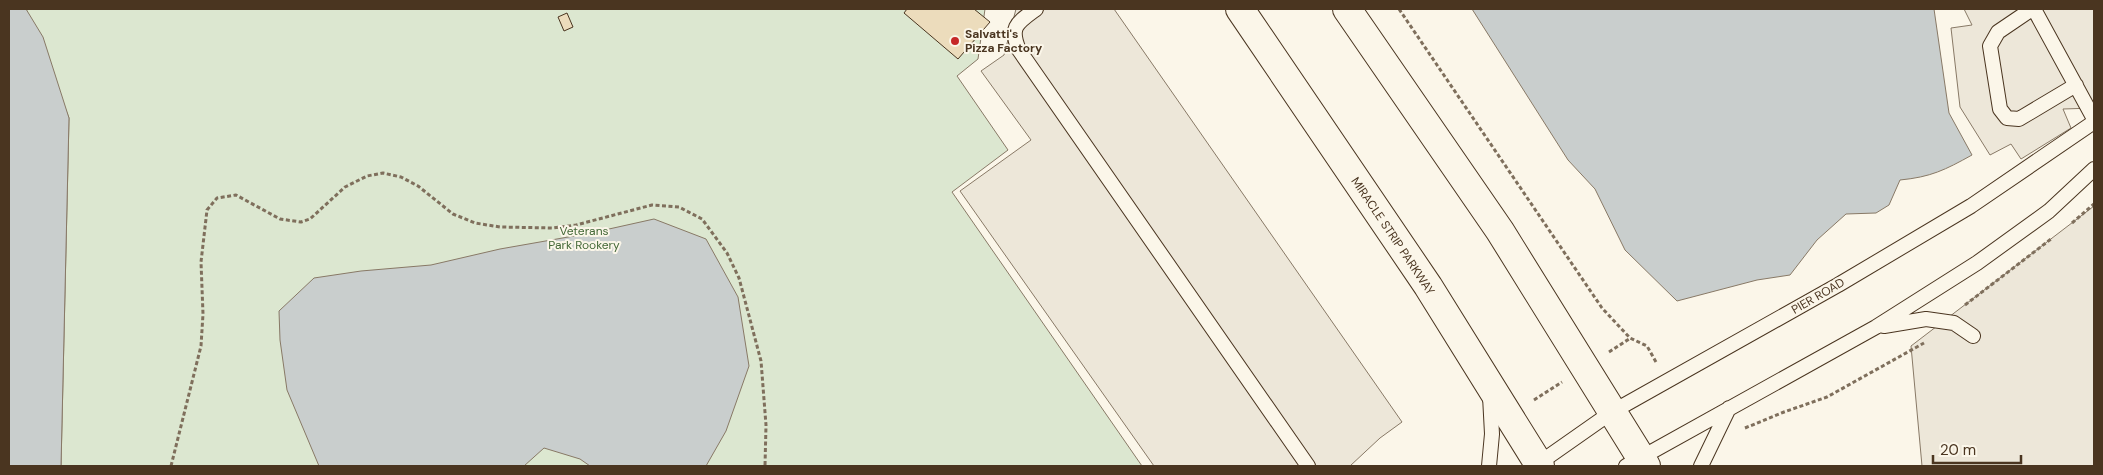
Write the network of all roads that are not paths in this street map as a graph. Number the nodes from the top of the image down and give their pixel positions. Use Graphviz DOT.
graph roads {
  1 [pos="1036,9"];
  2 [pos="1240,9"];
  3 [pos="1347,9"];
  4 [pos="2033,9"];
  5 [pos="2076,85"];
  6 [pos="2094,121"];
  7 [pos="2094,169"];
  8 [pos="1876,327"];
  9 [pos="1973,336"];
  10 [pos="1490,385"];
  11 [pos="1729,408"];
  12 [pos="1612,412"];
  13 [pos="1638,463"];
  14 [pos="1538,465"];
  15 [pos="1308,466"];
  16 [pos="1489,466"];
  17 [pos="1701,466"];
  1 -- 15 [label="lane"];
  2 -- 10 [label="highway, MIRACLE STRIP PARKWAY"];
  3 -- 12 [label="highway"];
  4 -- 5 [label="lane"];
  4 -- 5 [label="lane"];
  5 -- 6 [label="lane"];
  6 -- 12 [label="lane, PIER ROAD"];
  7 -- 8 [label="lane"];
  8 -- 9 [label="lane"];
  8 -- 11 [label="lane"];
  10 -- 14 [label="highway, MIRACLE STRIP PARKWAY"];
  10 -- 16 [label="lane"];
  11 -- 13 [label="lane"];
  11 -- 17 [label="lane"];
  12 -- 13 [label="highway"];
  12 -- 14 [label="lane, PIER ROAD"];
}
